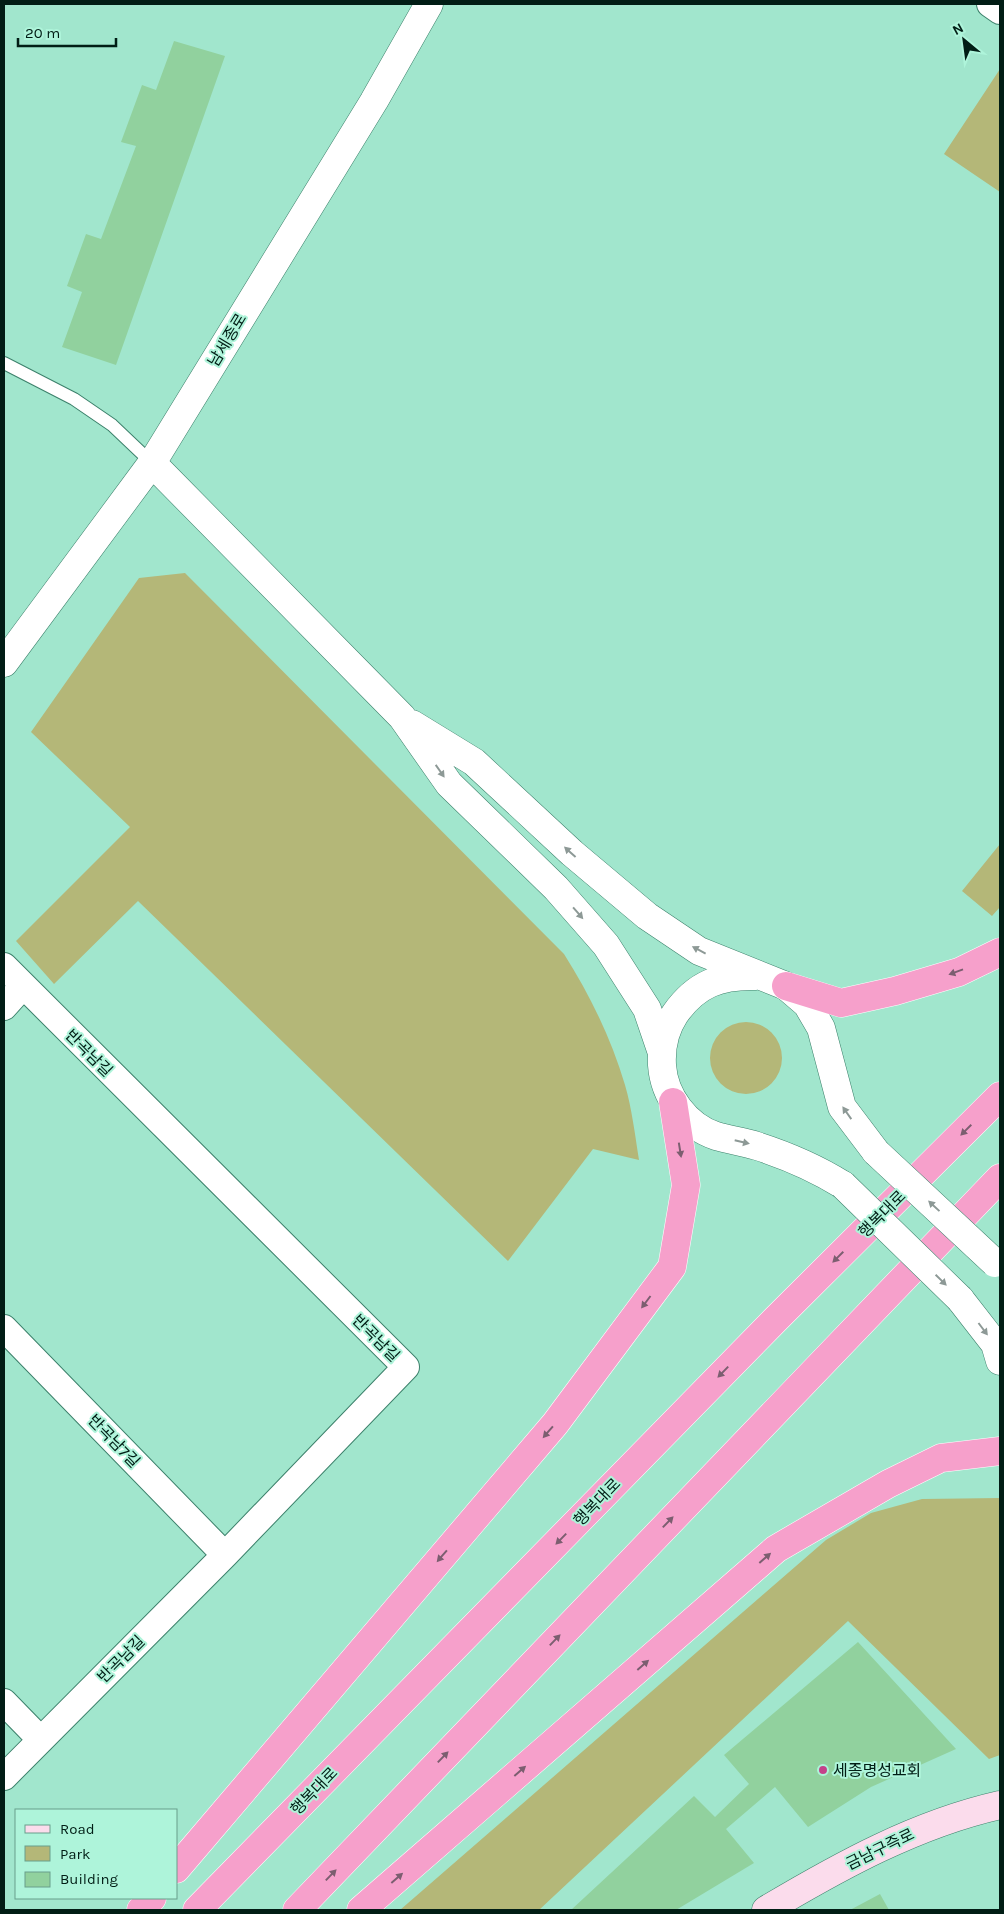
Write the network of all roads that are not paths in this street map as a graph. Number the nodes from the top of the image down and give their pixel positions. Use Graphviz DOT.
graph roads {
  1 [pos="429,4"];
  2 [pos="990,4"];
  3 [pos="1000,11"];
  4 [pos="4,363"];
  5 [pos="152,463"];
  6 [pos="4,663"];
  7 [pos="402,718"];
  8 [pos="1000,952"];
  9 [pos="4,966"];
  10 [pos="760,976"];
  11 [pos="786,986"];
  12 [pos="22,987"];
  13 [pos="4,1007"];
  14 [pos="661,1050"];
  15 [pos="1000,1096"];
  16 [pos="673,1102"];
  17 [pos="1000,1178"];
  18 [pos="998,1265"];
  19 [pos="4,1328"];
  20 [pos="1000,1361"];
  21 [pos="1000,1451"];
  22 [pos="225,1555"];
  23 [pos="4,1702"];
  24 [pos="41,1740"];
  25 [pos="4,1777"];
  26 [pos="1000,1805"];
  27 [pos="178,1867"];
  28 [pos="151,1899"];
  29 [pos="142,1910"];
  30 [pos="197,1910"];
  31 [pos="297,1910"];
  32 [pos="361,1910"];
  33 [pos="766,1910"];
  1 -- 5 [label="street, 남세종로"];
  2 -- 3 [label="street"];
  4 -- 5 [label="lane"];
  5 -- 6 [label="street, 남세종로"];
  5 -- 7 [label="street"];
  10 -- 7 [label="street, one-way"];
  7 -- 14 [label="street, one-way"];
  8 -- 11 [label="highway, one-way"];
  9 -- 12 [label="street, 반곡남길"];
  10 -- 11 [label="street"];
  10 -- 14 [label="street"];
  18 -- 11 [label="street, one-way, bridge"];
  12 -- 13 [label="street"];
  12 -- 22 [label="street, 반곡남길"];
  14 -- 16 [label="street"];
  15 -- 30 [label="highway, 행복대로, one-way"];
  16 -- 20 [label="street, one-way, bridge"];
  16 -- 27 [label="highway, one-way"];
  31 -- 17 [label="highway, one-way"];
  19 -- 22 [label="street, 반곡남7길"];
  32 -- 21 [label="highway, one-way"];
  22 -- 24 [label="street, 반곡남길"];
  23 -- 24 [label="street"];
  24 -- 25 [label="street, 반곡남길"];
  26 -- 33 [label="main road, 금남구즉로"];
  28 -- 29 [label="highway"];
}
